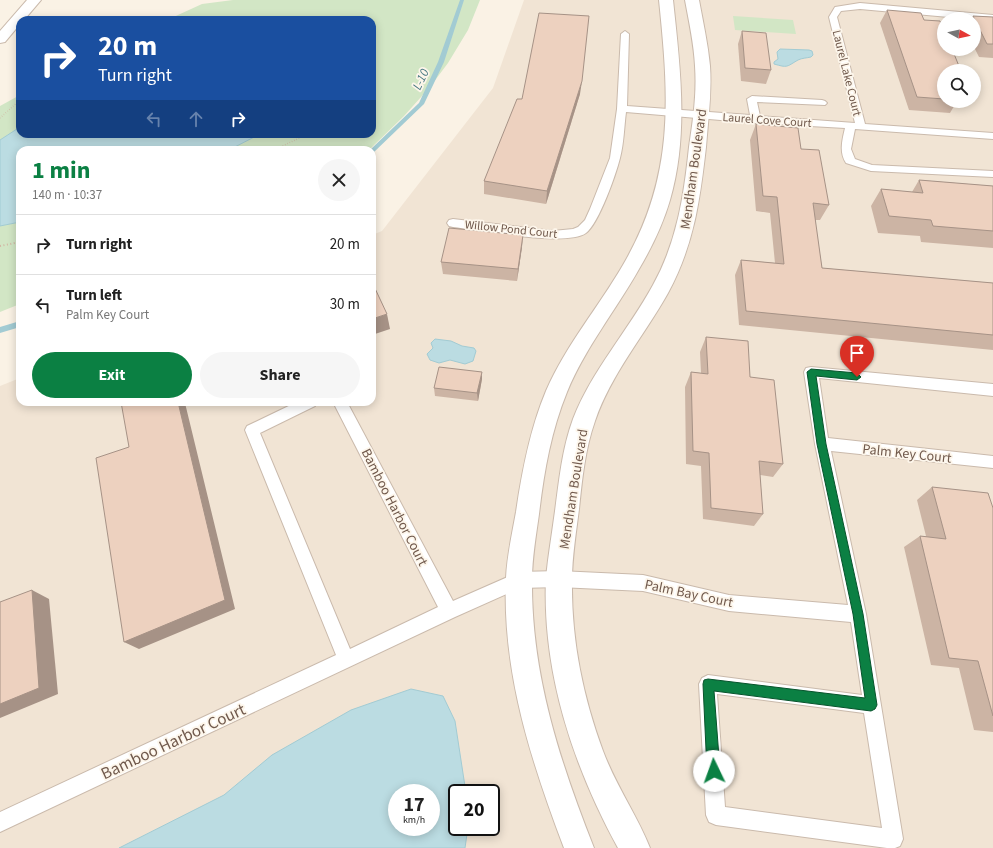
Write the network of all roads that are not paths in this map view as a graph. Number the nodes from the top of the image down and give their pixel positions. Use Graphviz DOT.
graph roads {
  1 [pos="34,0"];
  2 [pos="666,0"];
  3 [pos="692,0"];
  4 [pos="20,16"];
  5 [pos="993,18"];
  6 [pos="16,21"];
  7 [pos="625,34"];
  8 [pos="0,39"];
  9 [pos="822,103"];
  10 [pos="622,109"];
  11 [pos="674,113"];
  12 [pos="701,116"];
  13 [pos="756,120"];
  14 [pos="850,126"];
  15 [pos="861,127"];
  16 [pos="993,136"];
  17 [pos="993,174"];
  18 [pos="453,223"];
  19 [pos="993,390"];
  20 [pos="302,406"];
  21 [pos="342,406"];
  22 [pos="822,444"];
  23 [pos="993,462"];
  24 [pos="559,579"];
  25 [pos="519,580"];
  26 [pos="449,612"];
  27 [pos="858,614"];
  28 [pos="346,660"];
  29 [pos="871,705"];
  30 [pos="0,822"];
  31 [pos="579,848"];
  32 [pos="635,848"];
  1 -- 4 [label="street"];
  2 -- 11 [label="street, Mendham Boulevard"];
  3 -- 12 [label="street, Mendham Boulevard"];
  5 -- 15 [label="lane, Laurel Lake Court"];
  6 -- 8 [label="street"];
  7 -- 10 [label="lane, Willow Pond Court"];
  9 -- 13 [label="lane"];
  10 -- 11 [label="lane"];
  10 -- 18 [label="lane, Willow Pond Court"];
  11 -- 12 [label="lane, Laurel Cove Court"];
  11 -- 25 [label="street, Mendham Boulevard"];
  12 -- 13 [label="lane, Laurel Cove Court"];
  12 -- 24 [label="street, Mendham Boulevard"];
  13 -- 14 [label="lane, Laurel Cove Court"];
  14 -- 15 [label="lane, Laurel Cove Court"];
  14 -- 17 [label="lane"];
  15 -- 16 [label="lane, Laurel Cove Court"];
  19 -- 22 [label="lane"];
  20 -- 28 [label="lane"];
  21 -- 26 [label="lane, Bamboo Harbor Court"];
  22 -- 23 [label="lane, Palm Key Court"];
  22 -- 27 [label="lane"];
  24 -- 25 [label="lane, Palm Bay Court"];
  24 -- 27 [label="lane, Palm Bay Court"];
  24 -- 32 [label="street, Mendham Boulevard"];
  25 -- 26 [label="lane, Bamboo Harbor Court"];
  25 -- 31 [label="street, Mendham Boulevard"];
  26 -- 28 [label="lane, Bamboo Harbor Court"];
  27 -- 29 [label="lane"];
  28 -- 30 [label="lane, Bamboo Harbor Court"];
  29 -- 29 [label="lane"];
}
